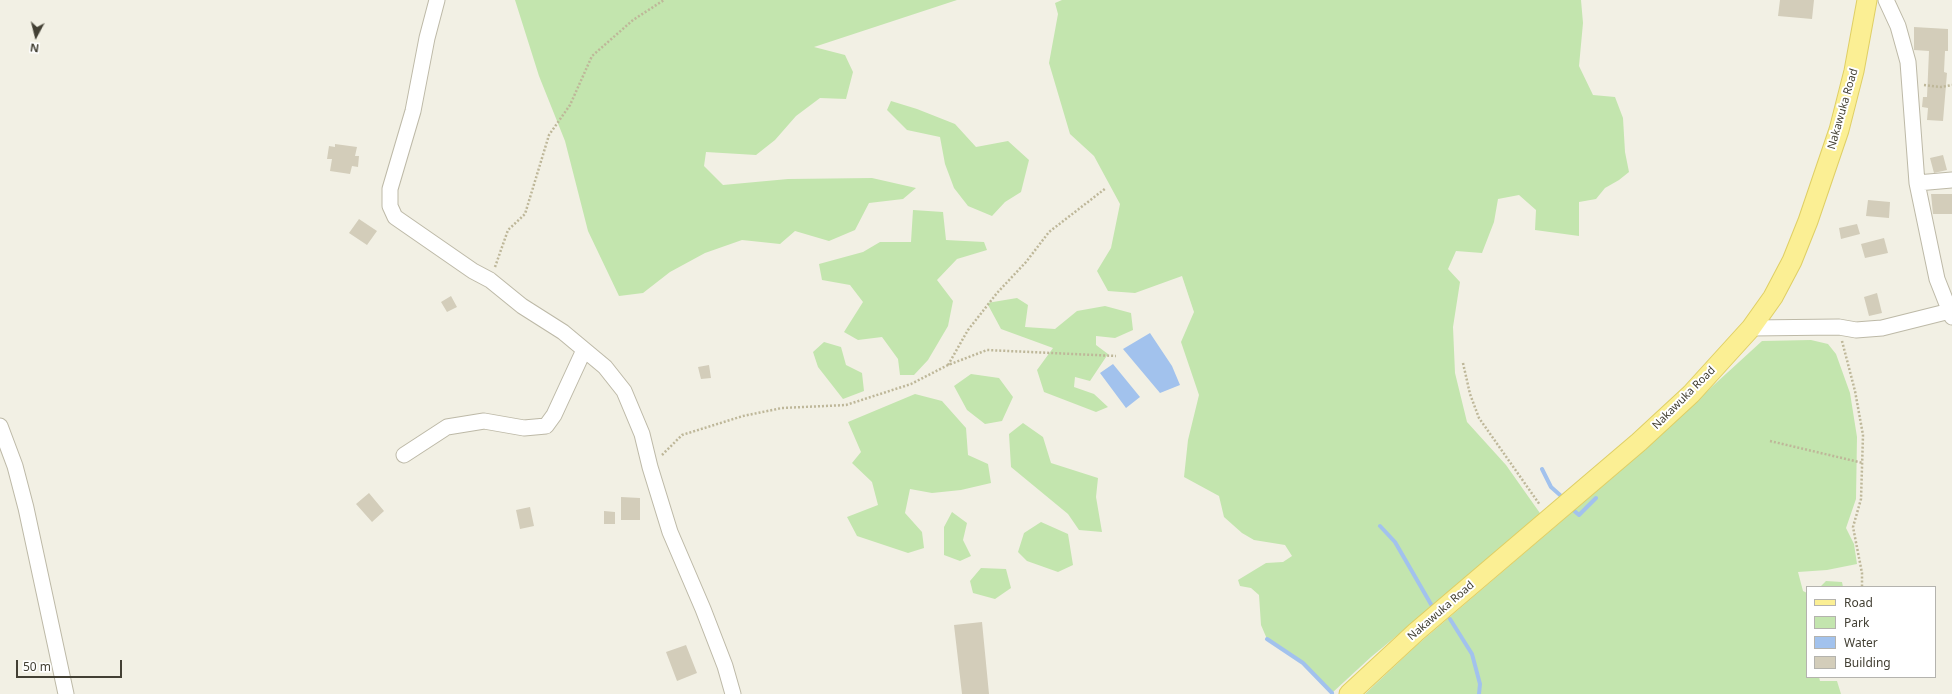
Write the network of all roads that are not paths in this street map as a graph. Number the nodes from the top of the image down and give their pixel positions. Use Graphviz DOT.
graph roads {
  1 [pos="437,0"];
  2 [pos="1867,0"];
  3 [pos="1886,0"];
  4 [pos="1952,180"];
  5 [pos="1917,183"];
  6 [pos="1951,314"];
  7 [pos="1751,328"];
  8 [pos="584,350"];
  9 [pos="0,426"];
  10 [pos="404,454"];
  11 [pos="66,694"];
  12 [pos="733,694"];
  13 [pos="1349,694"];
  1 -- 8 [label="street"];
  2 -- 7 [label="main road, Nakawuka Road"];
  3 -- 5 [label="street"];
  4 -- 5 [label="street"];
  5 -- 6 [label="street"];
  6 -- 7 [label="street"];
  7 -- 13 [label="main road, Nakawuka Road"];
  8 -- 10 [label="street"];
  8 -- 12 [label="street"];
  9 -- 11 [label="street"];
}
